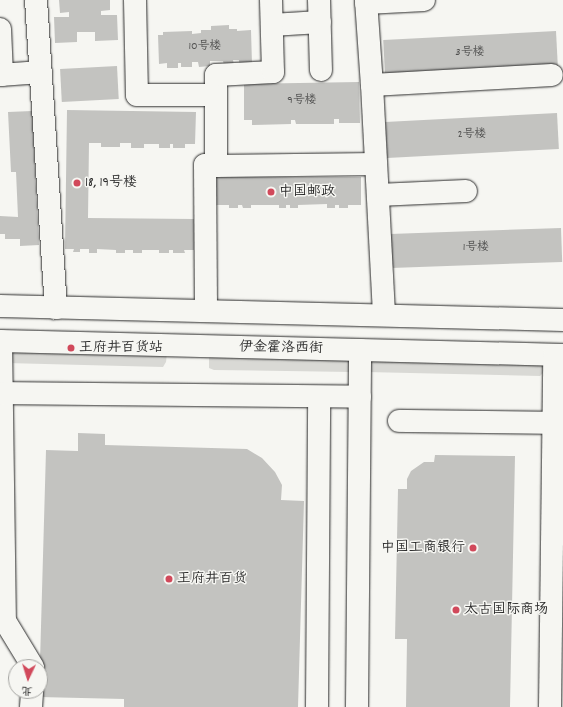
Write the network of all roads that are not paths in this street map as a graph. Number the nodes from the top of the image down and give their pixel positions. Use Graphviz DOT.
graph roads {
  1 [pos="36,0"];
  2 [pos="140,0"];
  3 [pos="271,0"];
  4 [pos="319,0"];
  5 [pos="424,0"];
  6 [pos="366,2"];
  7 [pos="320,22"];
  8 [pos="272,25"];
  9 [pos="0,29"];
  10 [pos="321,70"];
  11 [pos="41,72"];
  12 [pos="1,75"];
  13 [pos="552,75"];
  14 [pos="372,85"];
  15 [pos="216,95"];
  16 [pos="376,164"];
  17 [pos="216,166"];
  18 [pos="466,191"];
  19 [pos="378,195"];
  20 [pos="0,306"];
  21 [pos="56,308"];
  22 [pos="206,311"];
  23 [pos="384,316"];
  24 [pos="563,320"];
  25 [pos="1,341"];
  26 [pos="360,350"];
  27 [pos="559,355"];
  28 [pos="2,393"];
  29 [pos="360,397"];
  30 [pos="319,398"];
  31 [pos="399,421"];
  32 [pos="554,423"];
  33 [pos="27,659"];
  34 [pos="317,707"];
  35 [pos="357,707"];
  36 [pos="550,707"];
  1 -- 11 [label="street"];
  2 -- 15 [label="street"];
  3 -- 8 [label="street"];
  4 -- 7 [label="street"];
  5 -- 6 [label="street"];
  6 -- 14 [label="street"];
  7 -- 8 [label="street"];
  7 -- 10 [label="street"];
  8 -- 15 [label="street"];
  9 -- 12 [label="street"];
  11 -- 12 [label="street"];
  11 -- 21 [label="street"];
  13 -- 14 [label="street"];
  14 -- 16 [label="street"];
  15 -- 17 [label="street"];
  16 -- 17 [label="street"];
  16 -- 19 [label="street"];
  17 -- 22 [label="street"];
  18 -- 19 [label="street"];
  19 -- 23 [label="street"];
  20 -- 21 [label="street"];
  21 -- 22 [label="street"];
  22 -- 23 [label="street"];
  23 -- 24 [label="street"];
  25 -- 26 [label="street, 伊金霍洛西街"];
  25 -- 28 [label="street"];
  26 -- 27 [label="street, 伊金霍洛西街"];
  26 -- 29 [label="street"];
  27 -- 32 [label="street"];
  28 -- 30 [label="street"];
  28 -- 33 [label="street"];
  29 -- 30 [label="street"];
  29 -- 35 [label="street"];
  30 -- 34 [label="street"];
  31 -- 32 [label="street"];
  32 -- 36 [label="street"];
}
